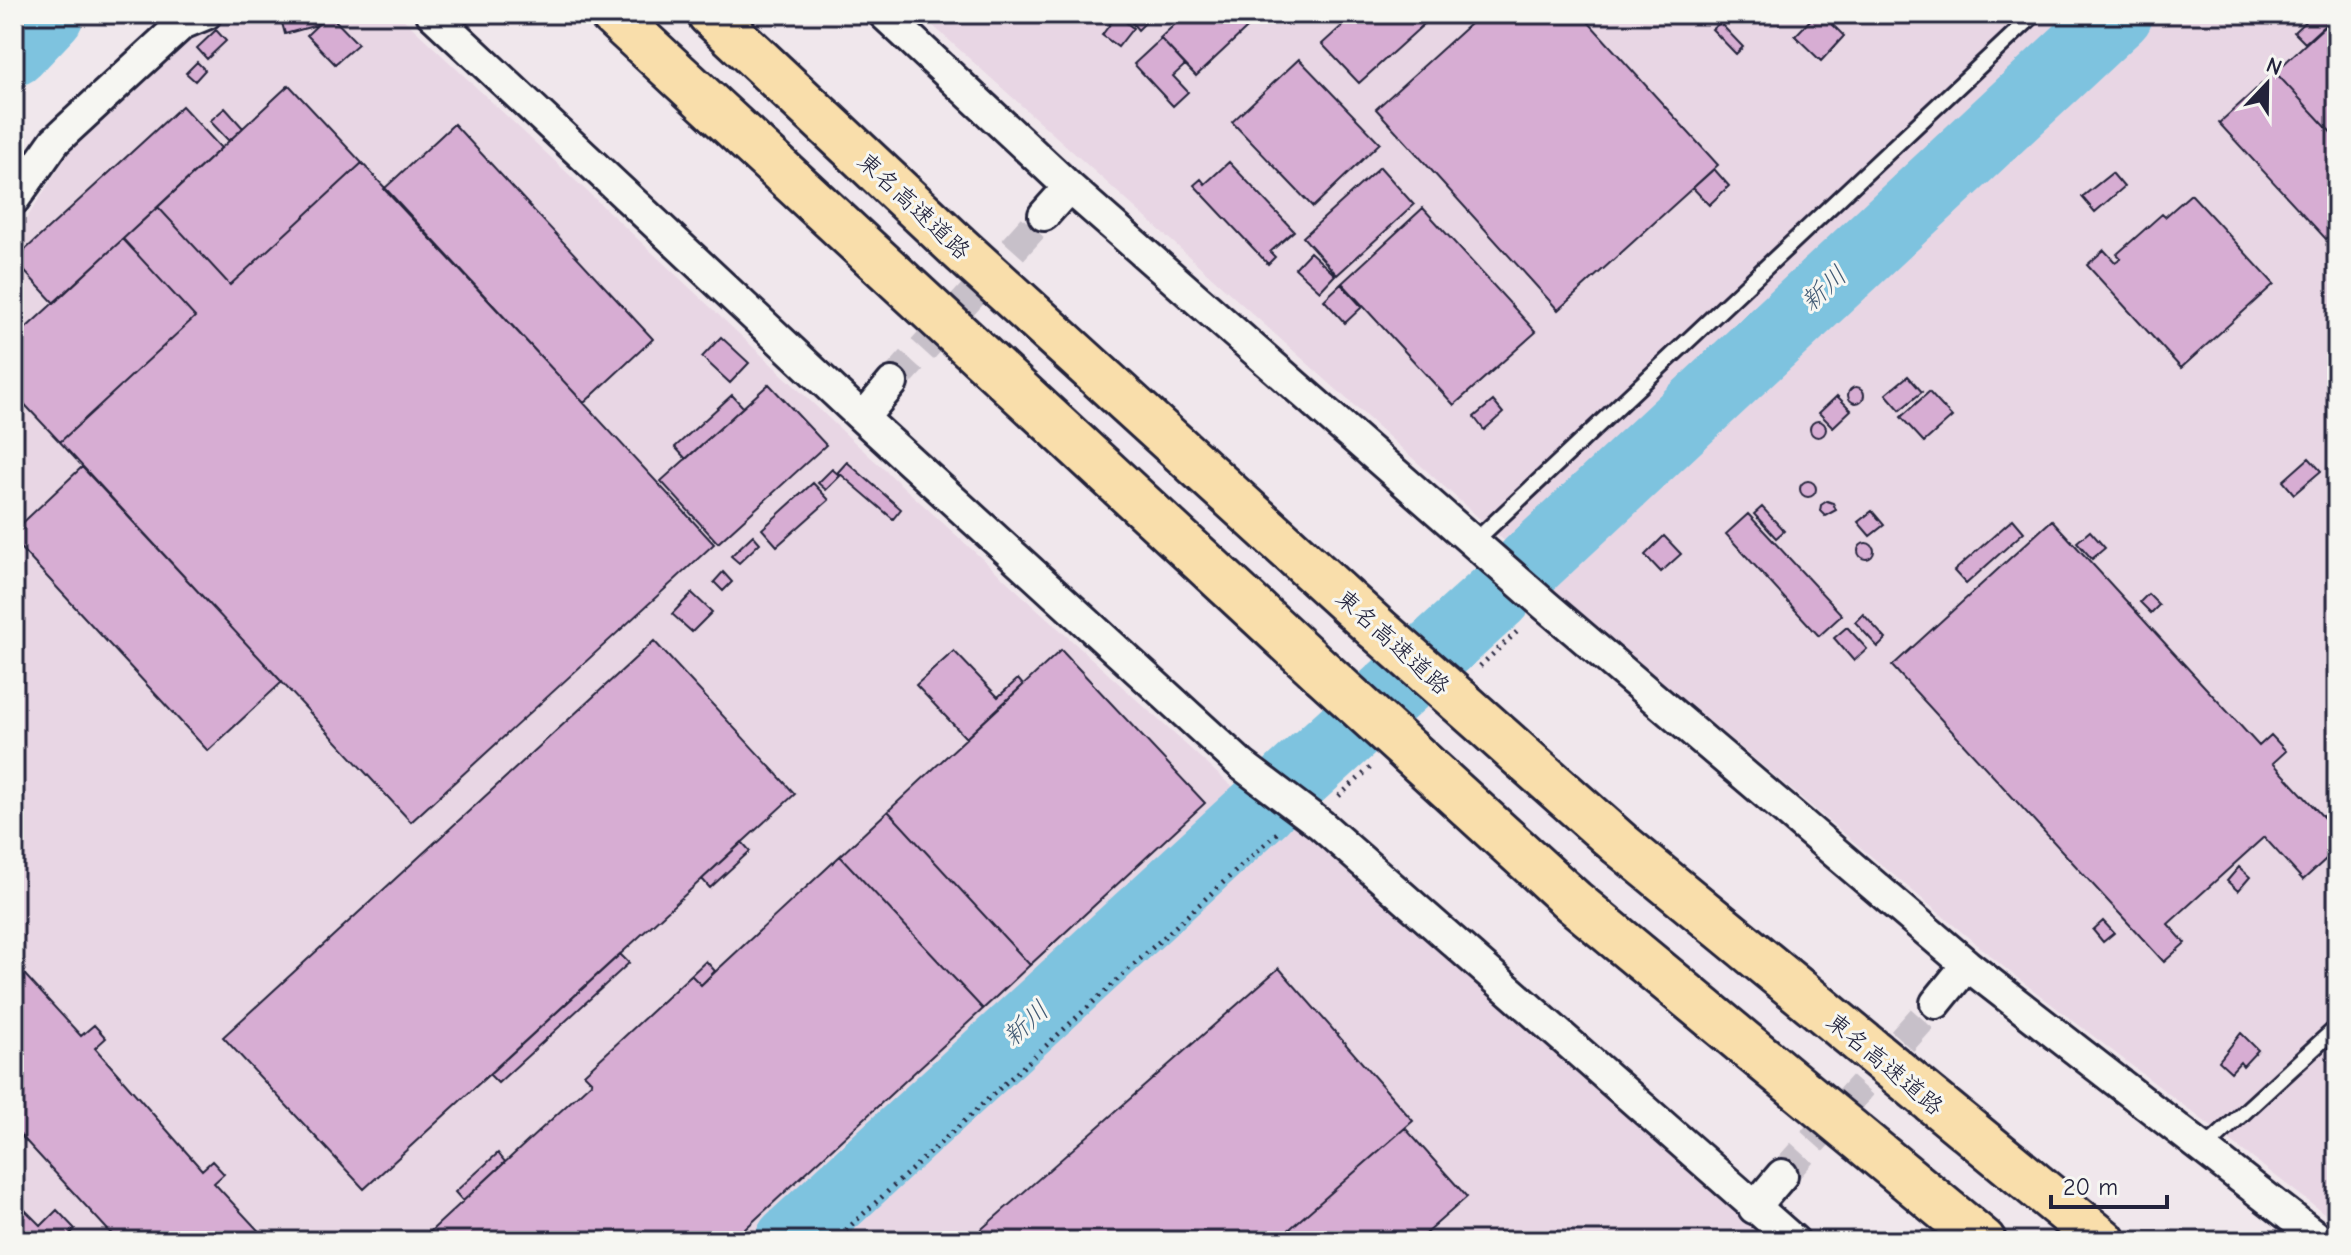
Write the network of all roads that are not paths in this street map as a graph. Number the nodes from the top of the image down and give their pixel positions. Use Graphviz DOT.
graph roads {
  1 [pos="206,14"];
  2 [pos="432,14"];
  3 [pos="612,14"];
  4 [pos="710,14"];
  5 [pos="884,14"];
  6 [pos="2035,14"];
  7 [pos="1069,187"];
  8 [pos="14,199"];
  9 [pos="1044,215"];
  10 [pos="892,383"];
  11 [pos="863,418"];
  12 [pos="1473,543"];
  13 [pos="1967,965"];
  14 [pos="1936,1003"];
  15 [pos="2337,1027"];
  16 [pos="2202,1151"];
  17 [pos="1782,1175"];
  18 [pos="1754,1208"];
  19 [pos="1794,1241"];
  20 [pos="1983,1241"];
  21 [pos="2103,1241"];
  22 [pos="2322,1241"];
  1 -- 8 [label="street"];
  2 -- 11 [label="street"];
  3 -- 20 [label="highway, bridge"];
  4 -- 21 [label="highway, 東名高速道路, bridge"];
  5 -- 7 [label="street"];
  6 -- 12 [label="lane"];
  7 -- 9 [label="street"];
  7 -- 12 [label="street"];
  10 -- 11 [label="street"];
  11 -- 18 [label="street"];
  12 -- 13 [label="street"];
  13 -- 14 [label="street"];
  13 -- 16 [label="street"];
  15 -- 16 [label="lane"];
  16 -- 22 [label="street"];
  17 -- 18 [label="street"];
  18 -- 19 [label="street"];
}
